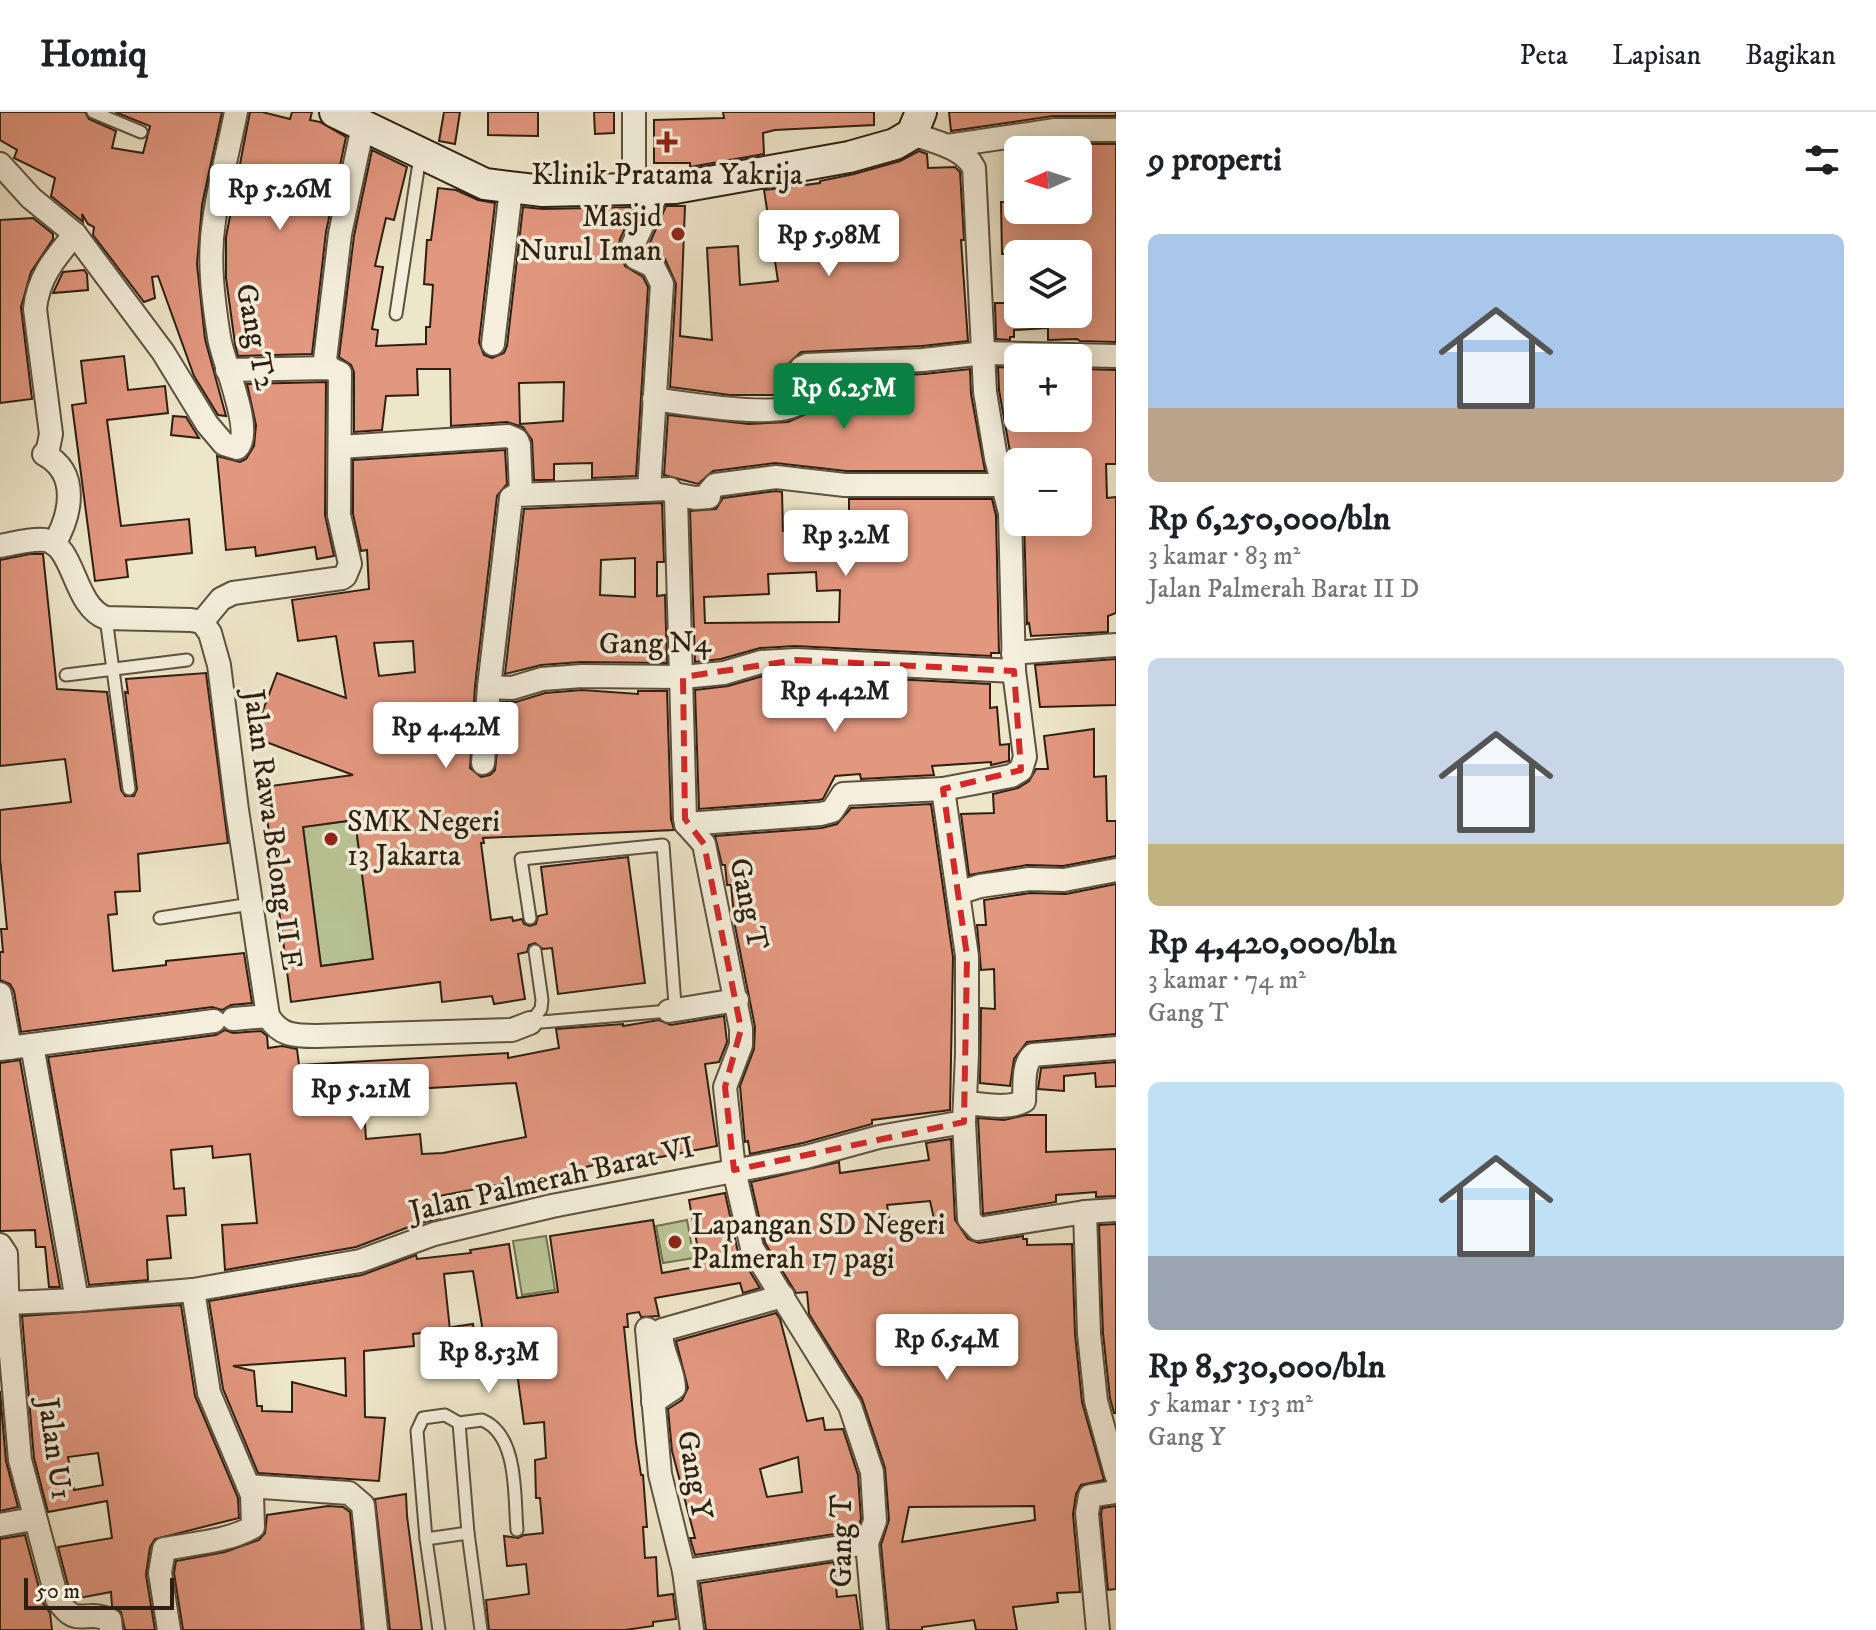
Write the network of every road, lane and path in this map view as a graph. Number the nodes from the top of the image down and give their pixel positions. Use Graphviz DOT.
graph roads {
  1 [pos="93,112"];
  2 [pos="236,112"];
  3 [pos="335,112"];
  4 [pos="634,112"];
  5 [pos="916,123"];
  6 [pos="363,126"];
  7 [pos="1116,130"];
  8 [pos="141,132"];
  9 [pos="947,146"];
  10 [pos="421,152"];
  11 [pos="0,164"];
  12 [pos="511,189"];
  13 [pos="646,189"];
  14 [pos="75,234"];
  15 [pos="396,314"];
  16 [pos="493,344"];
  17 [pos="984,353"];
  18 [pos="1116,356"];
  19 [pos="329,368"];
  20 [pos="227,370"];
  21 [pos="654,399"];
  22 [pos="340,447"];
  23 [pos="1004,485"];
  24 [pos="649,490"];
  25 [pos="521,494"];
  26 [pos="674,494"];
  27 [pos="1011,536"];
  28 [pos="54,544"];
  29 [pos="0,546"];
  30 [pos="106,618"];
  31 [pos="202,622"];
  32 [pos="1116,645"];
  33 [pos="187,660"];
  34 [pos="1014,662"];
  35 [pos="114,668"];
  36 [pos="66,675"];
  37 [pos="683,677"];
  38 [pos="489,687"];
  39 [pos="483,763"];
  40 [pos="129,789"];
  41 [pos="943,789"];
  42 [pos="686,824"];
  43 [pos="1116,870"];
  44 [pos="958,893"];
  45 [pos="251,904"];
  46 [pos="160,918"];
  47 [pos="530,918"];
  48 [pos="535,951"];
  49 [pos="0,994"];
  50 [pos="737,1000"];
  51 [pos="669,1011"];
  52 [pos="268,1016"];
  53 [pos="530,1023"];
  54 [pos="14,1047"];
  55 [pos="1116,1048"];
  56 [pos="965,1112"];
  57 [pos="729,1171"];
  58 [pos="1116,1210"];
  59 [pos="1085,1212"];
  60 [pos="0,1245"];
  61 [pos="193,1290"];
  62 [pos="783,1296"];
  63 [pos="77,1300"];
  64 [pos="7,1303"];
  65 [pos="647,1329"];
  66 [pos="5,1336"];
  67 [pos="653,1402"];
  68 [pos="459,1423"];
  69 [pos="1110,1423"];
  70 [pos="1116,1474"];
  71 [pos="248,1486"];
  72 [pos="1116,1488"];
  73 [pos="33,1519"];
  74 [pos="0,1525"];
  75 [pos="517,1530"];
  76 [pos="468,1533"];
  77 [pos="426,1539"];
  78 [pos="867,1543"];
  79 [pos="684,1571"];
  80 [pos="111,1630"];
  81 [pos="169,1630"];
  82 [pos="376,1630"];
  83 [pos="439,1630"];
  84 [pos="481,1630"];
  85 [pos="692,1630"];
  86 [pos="875,1630"];
  87 [pos="1098,1630"];
  1 -- 8 [label="lane"];
  2 -- 20 [label="street, Gang T2"];
  3 -- 6 [label="street"];
  4 -- 13 [label="street"];
  5 -- 9 [label="street"];
  5 -- 13 [label="street"];
  6 -- 10 [label="street"];
  6 -- 19 [label="street"];
  7 -- 9 [label="street"];
  9 -- 17 [label="street"];
  10 -- 12 [label="street"];
  10 -- 15 [label="lane"];
  11 -- 14 [label="street"];
  12 -- 13 [label="street"];
  12 -- 16 [label="street"];
  13 -- 21 [label="street"];
  14 -- 20 [label="street, Gang T2"];
  14 -- 28 [label="street"];
  17 -- 18 [label="street"];
  17 -- 21 [label="street"];
  17 -- 23 [label="street"];
  19 -- 20 [label="street"];
  19 -- 22 [label="street"];
  21 -- 24 [label="street"];
  22 -- 25 [label="street"];
  22 -- 31 [label="street"];
  23 -- 26 [label="street"];
  24 -- 25 [label="street"];
  24 -- 26 [label="street"];
  25 -- 38 [label="street"];
  26 -- 37 [label="street"];
  27 -- 34 [label="street"];
  28 -- 29 [label="street"];
  28 -- 30 [label="street"];
  30 -- 31 [label="street"];
  30 -- 35 [label="lane"];
  31 -- 45 [label="street, Jalan Rawa Belong II E"];
  32 -- 34 [label="street, Gang N4"];
  33 -- 35 [label="lane"];
  34 -- 37 [label="street, Gang N4"];
  34 -- 41 [label="street"];
  35 -- 36 [label="lane"];
  35 -- 40 [label="lane"];
  37 -- 38 [label="street, Gang N4"];
  37 -- 42 [label="street"];
  38 -- 39 [label="street"];
  41 -- 42 [label="street"];
  41 -- 44 [label="street"];
  42 -- 50 [label="street, Gang T"];
  43 -- 44 [label="street"];
  44 -- 56 [label="street"];
  45 -- 46 [label="lane"];
  45 -- 52 [label="street, Jalan Rawa Belong II E"];
  47 -- 51 [label="lane"];
  48 -- 53 [label="lane"];
  49 -- 54 [label="street"];
  50 -- 51 [label="street"];
  50 -- 57 [label="street, Gang T"];
  51 -- 53 [label="lane"];
  52 -- 53 [label="street"];
  52 -- 54 [label="street, Jalan Rawa Belong II E"];
  54 -- 63 [label="street"];
  55 -- 56 [label="street, Jalan Palmerah Barat VI"];
  56 -- 57 [label="street, Jalan Palmerah Barat VI"];
  56 -- 59 [label="street"];
  57 -- 61 [label="street, Jalan Palmerah Barat VI"];
  57 -- 62 [label="street, Gang T"];
  58 -- 59 [label="street"];
  59 -- 69 [label="street"];
  60 -- 64 [label="street, Jalan U1"];
  61 -- 63 [label="street, Jalan Palmerah Barat VI"];
  61 -- 71 [label="street"];
  62 -- 67 [label="street"];
  62 -- 78 [label="street, Gang T"];
  63 -- 64 [label="street, Jalan Palmerah Barat VI"];
  64 -- 66 [label="street, Jalan U1"];
  65 -- 67 [label="street, Gang Y"];
  66 -- 73 [label="street, Jalan U1"];
  67 -- 79 [label="street, Gang Y"];
  68 -- 75 [label="lane"];
  68 -- 76 [label="lane"];
  68 -- 77 [label="lane"];
  69 -- 70 [label="street"];
  71 -- 81 [label="street"];
  71 -- 82 [label="street"];
  72 -- 87 [label="street"];
  73 -- 74 [label="street"];
  73 -- 80 [label="street, Jalan U1"];
  76 -- 77 [label="lane"];
  76 -- 84 [label="lane"];
  77 -- 83 [label="lane"];
  78 -- 79 [label="street"];
  78 -- 86 [label="street, Gang T"];
  79 -- 85 [label="street, Gang Y"];
}
